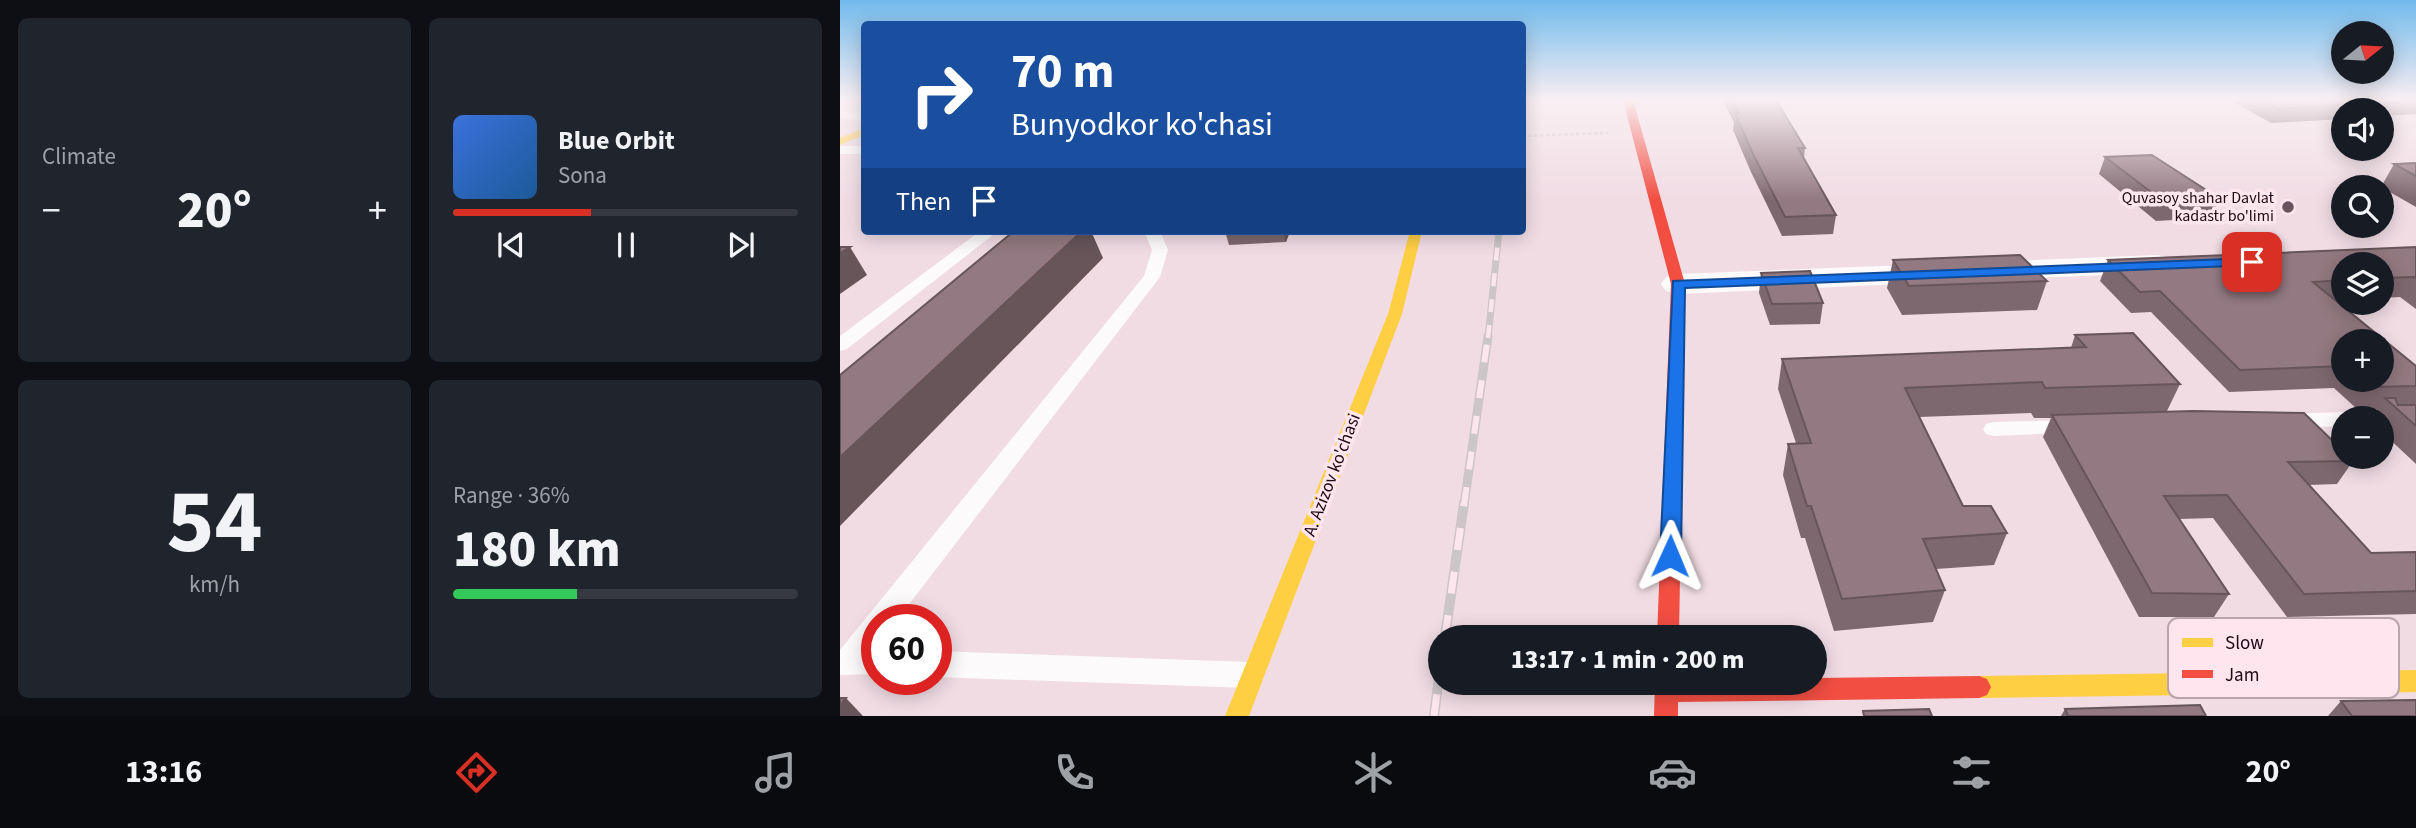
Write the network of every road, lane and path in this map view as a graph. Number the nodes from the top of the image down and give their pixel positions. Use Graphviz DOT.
graph roads {
  1 [pos="859,133"];
  2 [pos="1596,133"];
  3 [pos="1637,133"];
  4 [pos="1526,136"];
  5 [pos="840,142"];
  6 [pos="840,150"];
  7 [pos="861,150"];
  8 [pos="985,235"];
  9 [pos="1154,235"];
  10 [pos="1415,235"];
  11 [pos="2193,264"];
  12 [pos="1678,284"];
  13 [pos="840,345"];
  14 [pos="2416,416"];
  15 [pos="2394,417"];
  16 [pos="2331,419"];
  17 [pos="2259,421"];
  18 [pos="2092,426"];
  19 [pos="1994,429"];
  20 [pos="894,604"];
  21 [pos="1668,625"];
  22 [pos="861,643"];
  23 [pos="844,662"];
  24 [pos="952,665"];
  25 [pos="1254,675"];
  26 [pos="2168,683"];
  27 [pos="1827,686"];
  28 [pos="1667,695"];
  29 [pos="1237,716"];
  30 [pos="1666,716"];
  1 -- 5 [label="street"];
  2 -- 4 [label="path"];
  3 -- 12 [label="street"];
  6 -- 7 [label="lane"];
  8 -- 13 [label="lane"];
  9 -- 20 [label="lane"];
  10 -- 25 [label="street, A. Azizov ko'chasi"];
  11 -- 12 [label="street"];
  12 -- 21 [label="street"];
  14 -- 15 [label="lane"];
  16 -- 17 [label="lane"];
  18 -- 19 [label="lane"];
  22 -- 23 [label="lane"];
  24 -- 25 [label="lane"];
  25 -- 29 [label="street, A. Azizov ko'chasi"];
  26 -- 27 [label="street"];
  28 -- 30 [label="street"];
}
